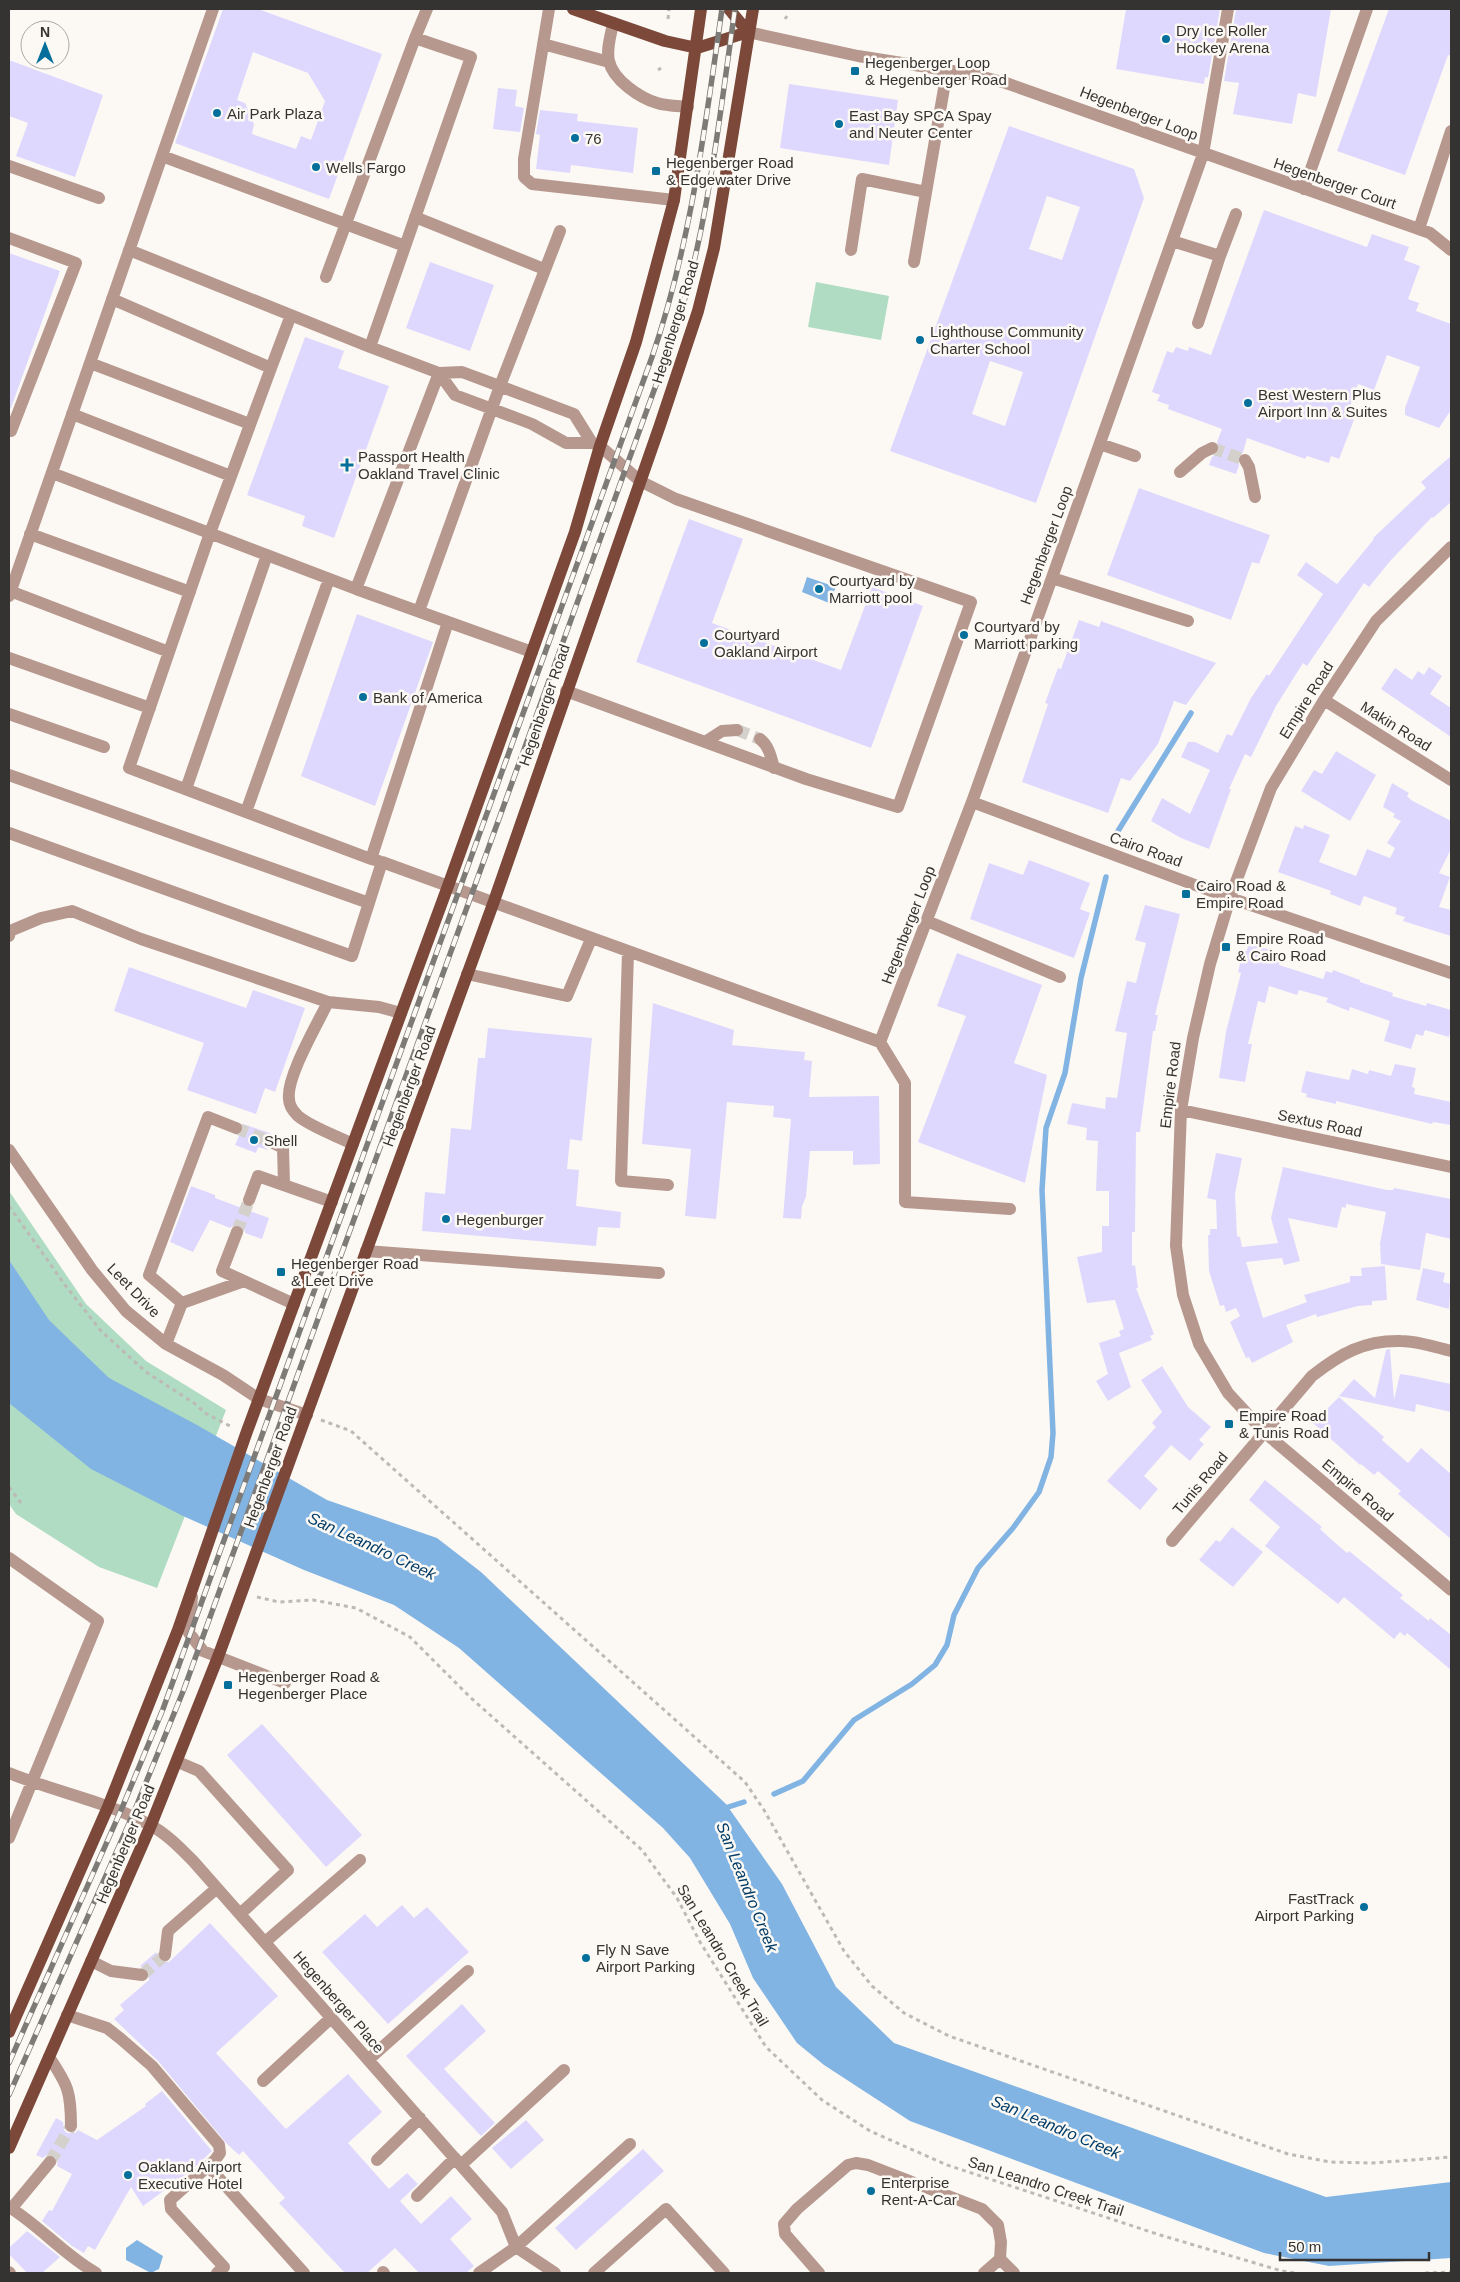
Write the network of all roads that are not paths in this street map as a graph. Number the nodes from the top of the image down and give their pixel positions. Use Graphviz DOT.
graph roads {
  1 [pos="213,9"];
  2 [pos="427,9"];
  3 [pos="549,9"];
  4 [pos="573,9"];
  5 [pos="701,9"];
  6 [pos="730,9"];
  7 [pos="753,9"];
  8 [pos="1228,9"];
  9 [pos="1367,9"];
  10 [pos="613,23"];
  11 [pos="748,32"];
  12 [pos="415,38"];
  13 [pos="543,44"];
  14 [pos="697,48"];
  15 [pos="609,62"];
  16 [pos="947,70"];
  17 [pos="688,107"];
  18 [pos="1451,131"];
  19 [pos="1203,154"];
  20 [pos="162,156"];
  21 [pos="9,166"];
  22 [pos="1304,189"];
  23 [pos="926,192"];
  24 [pos="99,198"];
  25 [pos="674,200"];
  26 [pos="1236,214"];
  27 [pos="415,217"];
  28 [pos="347,224"];
  29 [pos="1419,229"];
  30 [pos="560,231"];
  31 [pos="9,238"];
  32 [pos="1172,240"];
  33 [pos="405,246"];
  34 [pos="129,250"];
  35 [pos="851,250"];
  36 [pos="1451,250"];
  37 [pos="1220,256"];
  38 [pos="914,262"];
  39 [pos="544,269"];
  40 [pos="326,277"];
  41 [pos="112,299"];
  42 [pos="291,315"];
  43 [pos="1198,323"];
  44 [pos="370,347"];
  45 [pos="90,363"];
  46 [pos="271,368"];
  47 [pos="440,373"];
  48 [pos="500,386"];
  49 [pos="491,410"];
  50 [pos="72,414"];
  51 [pos="250,424"];
  52 [pos="9,430"];
  53 [pos="1100,444"];
  54 [pos="596,445"];
  55 [pos="1212,448"];
  56 [pos="1135,456"];
  57 [pos="1245,460"];
  58 [pos="1180,472"];
  59 [pos="52,473"];
  60 [pos="231,476"];
  61 [pos="640,481"];
  62 [pos="1255,497"];
  63 [pos="210,533"];
  64 [pos="30,534"];
  65 [pos="1451,547"];
  66 [pos="267,554"];
  67 [pos="329,578"];
  68 [pos="1052,578"];
  69 [pos="356,589"];
  70 [pos="190,592"];
  71 [pos="10,594"];
  72 [pos="419,612"];
  73 [pos="1188,621"];
  74 [pos="448,622"];
  75 [pos="169,652"];
  76 [pos="532,652"];
  77 [pos="9,658"];
  78 [pos="566,691"];
  79 [pos="1324,700"];
  80 [pos="150,708"];
  81 [pos="9,714"];
  82 [pos="737,730"];
  83 [pos="760,739"];
  84 [pos="705,742"];
  85 [pos="104,747"];
  86 [pos="774,768"];
  87 [pos="9,775"];
  88 [pos="1451,780"];
  89 [pos="186,789"];
  90 [pos="972,802"];
  91 [pos="246,812"];
  92 [pos="9,833"];
  93 [pos="376,861"];
  94 [pos="448,886"];
  95 [pos="1230,898"];
  96 [pos="369,903"];
  97 [pos="493,904"];
  98 [pos="927,921"];
  99 [pos="9,936"];
  100 [pos="591,939"];
  101 [pos="628,952"];
  102 [pos="467,974"];
  103 [pos="1451,974"];
  104 [pos="1060,977"];
  105 [pos="328,1002"];
  106 [pos="401,1013"];
  107 [pos="880,1042"];
  108 [pos="1181,1110"];
  109 [pos="236,1128"];
  110 [pos="271,1142"];
  111 [pos="353,1144"];
  112 [pos="9,1150"];
  113 [pos="1451,1167"];
  114 [pos="284,1184"];
  115 [pos="668,1185"];
  116 [pos="249,1200"];
  117 [pos="332,1202"];
  118 [pos="1010,1209"];
  119 [pos="237,1232"];
  120 [pos="366,1251"];
  121 [pos="659,1273"];
  122 [pos="244,1281"];
  123 [pos="182,1303"];
  124 [pos="294,1304"];
  125 [pos="166,1344"];
  126 [pos="1451,1351"];
  127 [pos="259,1399"];
  128 [pos="306,1415"];
  129 [pos="1264,1432"];
  130 [pos="1172,1541"];
  131 [pos="9,1558"];
  132 [pos="193,1590"];
  133 [pos="1451,1590"];
  134 [pos="218,1657"];
  135 [pos="285,1683"];
  136 [pos="178,1762"];
  137 [pos="9,1773"];
  138 [pos="33,1783"];
  139 [pos="108,1807"];
  140 [pos="151,1825"];
  141 [pos="9,1838"];
  142 [pos="360,1860"];
  143 [pos="217,1888"];
  144 [pos="240,1914"];
  145 [pos="265,1942"];
  146 [pos="165,1955"];
  147 [pos="91,1961"];
  148 [pos="468,1971"];
  149 [pos="142,1975"];
  150 [pos="67,2015"];
  151 [pos="331,2018"];
  152 [pos="9,2032"];
  153 [pos="49,2057"];
  154 [pos="368,2060"];
  155 [pos="564,2070"];
  156 [pos="263,2081"];
  157 [pos="420,2118"];
  158 [pos="71,2126"];
  159 [pos="630,2144"];
  160 [pos="9,2148"];
  161 [pos="376,2160"];
  162 [pos="50,2162"];
  163 [pos="458,2162"];
  164 [pos="208,2166"];
  165 [pos="417,2196"];
  166 [pos="10,2208"];
  167 [pos="516,2247"];
  168 [pos="1000,2259"];
  169 [pos="224,2271"];
  170 [pos="96,2273"];
  171 [pos="304,2273"];
  172 [pos="479,2273"];
  173 [pos="555,2273"];
  174 [pos="594,2273"];
  175 [pos="724,2273"];
  176 [pos="819,2273"];
  177 [pos="984,2273"];
  178 [pos="1014,2273"];
  1 -- 20 [label="street"];
  2 -- 12 [label="street"];
  3 -- 13 [label="street"];
  4 -- 10 [label="main road"];
  5 -- 14 [label="main road, Hegenberger Road"];
  6 -- 11 [label="main road"];
  7 -- 11 [label="main road, Hegenberger Road"];
  8 -- 19 [label="street"];
  9 -- 22 [label="street"];
  10 -- 14 [label="main road"];
  10 -- 15 [label="street"];
  11 -- 14 [label="main road"];
  11 -- 16 [label="street, Hegenberger Loop"];
  11 -- 61 [label="main road, Hegenberger Road"];
  12 -- 27 [label="street"];
  12 -- 28 [label="street"];
  13 -- 15 [label="street"];
  13 -- 25 [label="street"];
  14 -- 17 [label="main road, Hegenberger Road"];
  15 -- 17 [label="street"];
  16 -- 19 [label="street, Hegenberger Loop"];
  16 -- 23 [label="street"];
  17 -- 25 [label="main road, Hegenberger Road"];
  18 -- 29 [label="street"];
  19 -- 22 [label="street, Hegenberger Court"];
  19 -- 32 [label="street, Hegenberger Loop"];
  20 -- 28 [label="street"];
  20 -- 34 [label="street"];
  21 -- 24 [label="street"];
  22 -- 29 [label="street, Hegenberger Court"];
  23 -- 35 [label="street"];
  23 -- 38 [label="street"];
  25 -- 54 [label="main road, Hegenberger Road"];
  26 -- 37 [label="street"];
  27 -- 33 [label="street"];
  27 -- 39 [label="street"];
  28 -- 33 [label="street"];
  28 -- 40 [label="street"];
  29 -- 36 [label="street, Hegenberger Court"];
  30 -- 39 [label="street"];
  31 -- 52 [label="street"];
  32 -- 37 [label="street"];
  32 -- 53 [label="street, Hegenberger Loop"];
  33 -- 44 [label="street"];
  34 -- 41 [label="street"];
  34 -- 42 [label="street"];
  37 -- 43 [label="street"];
  39 -- 48 [label="street"];
  41 -- 45 [label="street"];
  41 -- 46 [label="street"];
  42 -- 44 [label="street"];
  42 -- 46 [label="street"];
  44 -- 47 [label="street"];
  45 -- 50 [label="street"];
  45 -- 51 [label="street"];
  46 -- 51 [label="street"];
  47 -- 48 [label="street"];
  47 -- 49 [label="street"];
  47 -- 69 [label="street"];
  48 -- 49 [label="street"];
  48 -- 54 [label="street"];
  49 -- 54 [label="street"];
  49 -- 72 [label="street"];
  50 -- 59 [label="street"];
  50 -- 60 [label="street"];
  51 -- 60 [label="street"];
  53 -- 56 [label="street"];
  53 -- 68 [label="street, Hegenberger Loop"];
  54 -- 61 [label="street"];
  54 -- 76 [label="main road, Hegenberger Road"];
  55 -- 58 [label="street"];
  57 -- 62 [label="street"];
  59 -- 63 [label="street"];
  59 -- 64 [label="street"];
  60 -- 63 [label="street"];
  61 -- 78 [label="main road, Hegenberger Road"];
  61 -- 86 [label="street"];
  63 -- 66 [label="street"];
  63 -- 70 [label="street"];
  64 -- 70 [label="street"];
  64 -- 71 [label="street"];
  65 -- 79 [label="street, Empire Road"];
  66 -- 67 [label="street"];
  66 -- 89 [label="street"];
  67 -- 69 [label="street"];
  67 -- 91 [label="street"];
  68 -- 73 [label="street"];
  68 -- 90 [label="street, Hegenberger Loop"];
  69 -- 72 [label="street"];
  70 -- 75 [label="street"];
  71 -- 75 [label="street"];
  72 -- 74 [label="street"];
  74 -- 76 [label="street"];
  74 -- 93 [label="street"];
  75 -- 80 [label="street"];
  76 -- 94 [label="main road, Hegenberger Road"];
  77 -- 80 [label="street"];
  78 -- 84 [label="street"];
  78 -- 97 [label="main road, Hegenberger Road"];
  79 -- 88 [label="street, Makin Road"];
  79 -- 95 [label="street, Empire Road"];
  80 -- 89 [label="street"];
  81 -- 85 [label="street"];
  82 -- 84 [label="street"];
  83 -- 86 [label="street"];
  84 -- 86 [label="street"];
  87 -- 96 [label="street"];
  89 -- 91 [label="street"];
  90 -- 95 [label="street, Cairo Road"];
  90 -- 98 [label="street, Hegenberger Loop"];
  91 -- 93 [label="street"];
  92 -- 96 [label="street"];
  93 -- 94 [label="street"];
  93 -- 96 [label="street"];
  94 -- 97 [label="street"];
  94 -- 106 [label="main road, Hegenberger Road"];
  95 -- 103 [label="street, Cairo Road"];
  95 -- 108 [label="street, Empire Road"];
  97 -- 100 [label="street"];
  97 -- 102 [label="main road, Hegenberger Road"];
  98 -- 104 [label="street"];
  98 -- 107 [label="street, Hegenberger Loop"];
  99 -- 105 [label="street"];
  100 -- 101 [label="street"];
  100 -- 102 [label="street"];
  101 -- 107 [label="street"];
  101 -- 115 [label="street"];
  102 -- 120 [label="main road, Hegenberger Road"];
  105 -- 106 [label="street"];
  105 -- 111 [label="street"];
  106 -- 111 [label="main road, Hegenberger Road"];
  107 -- 118 [label="street"];
  108 -- 113 [label="street, Sextus Road"];
  108 -- 129 [label="street, Empire Road"];
  109 -- 123 [label="street"];
  110 -- 114 [label="street"];
  111 -- 117 [label="main road, Hegenberger Road"];
  112 -- 125 [label="street, Leet Drive"];
  114 -- 116 [label="street"];
  114 -- 117 [label="street"];
  117 -- 124 [label="main road, Hegenberger Road"];
  119 -- 122 [label="street"];
  120 -- 121 [label="street"];
  120 -- 128 [label="main road, Hegenberger Road"];
  122 -- 123 [label="street"];
  122 -- 124 [label="street"];
  123 -- 125 [label="street"];
  124 -- 127 [label="main road, Hegenberger Road"];
  125 -- 127 [label="street, Leet Drive"];
  126 -- 129 [label="street, Tunis Road"];
  127 -- 128 [label="street, Leet Drive"];
  127 -- 132 [label="main road, Hegenberger Road"];
  128 -- 134 [label="main road, Hegenberger Road"];
  129 -- 130 [label="street, Tunis Road"];
  129 -- 133 [label="street, Empire Road"];
  131 -- 138 [label="street"];
  132 -- 134 [label="street"];
  132 -- 139 [label="main road, Hegenberger Road"];
  134 -- 135 [label="street"];
  134 -- 136 [label="main road, Hegenberger Road"];
  136 -- 140 [label="main road, Hegenberger Road"];
  136 -- 144 [label="street"];
  137 -- 138 [label="street, Hegenberger Place"];
  138 -- 139 [label="street, Hegenberger Place"];
  138 -- 141 [label="street"];
  139 -- 140 [label="street, Hegenberger Place"];
  139 -- 152 [label="main road, Hegenberger Road"];
  140 -- 143 [label="street, Hegenberger Place"];
  140 -- 147 [label="main road, Hegenberger Road"];
  142 -- 145 [label="street"];
  143 -- 144 [label="street, Hegenberger Place"];
  143 -- 146 [label="street"];
  144 -- 145 [label="street, Hegenberger Place"];
  145 -- 151 [label="street, Hegenberger Place"];
  147 -- 149 [label="street"];
  147 -- 150 [label="main road, Hegenberger Road"];
  148 -- 154 [label="street"];
  150 -- 153 [label="main road, Hegenberger Road"];
  150 -- 164 [label="street"];
  151 -- 154 [label="street, Hegenberger Place"];
  151 -- 156 [label="street"];
  153 -- 158 [label="street"];
  153 -- 160 [label="main road, Hegenberger Road"];
  154 -- 157 [label="street, Hegenberger Place"];
  155 -- 163 [label="street"];
  157 -- 161 [label="street"];
  157 -- 163 [label="street, Hegenberger Place"];
  159 -- 167 [label="street"];
  162 -- 166 [label="street"];
  163 -- 165 [label="street"];
  163 -- 167 [label="street, Hegenberger Place"];
  164 -- 169 [label="street"];
  164 -- 171 [label="street"];
  166 -- 170 [label="street"];
  167 -- 172 [label="street"];
  167 -- 173 [label="street"];
  168 -- 176 [label="street"];
  168 -- 177 [label="street"];
  168 -- 178 [label="street"];
  174 -- 175 [label="street"];
}
